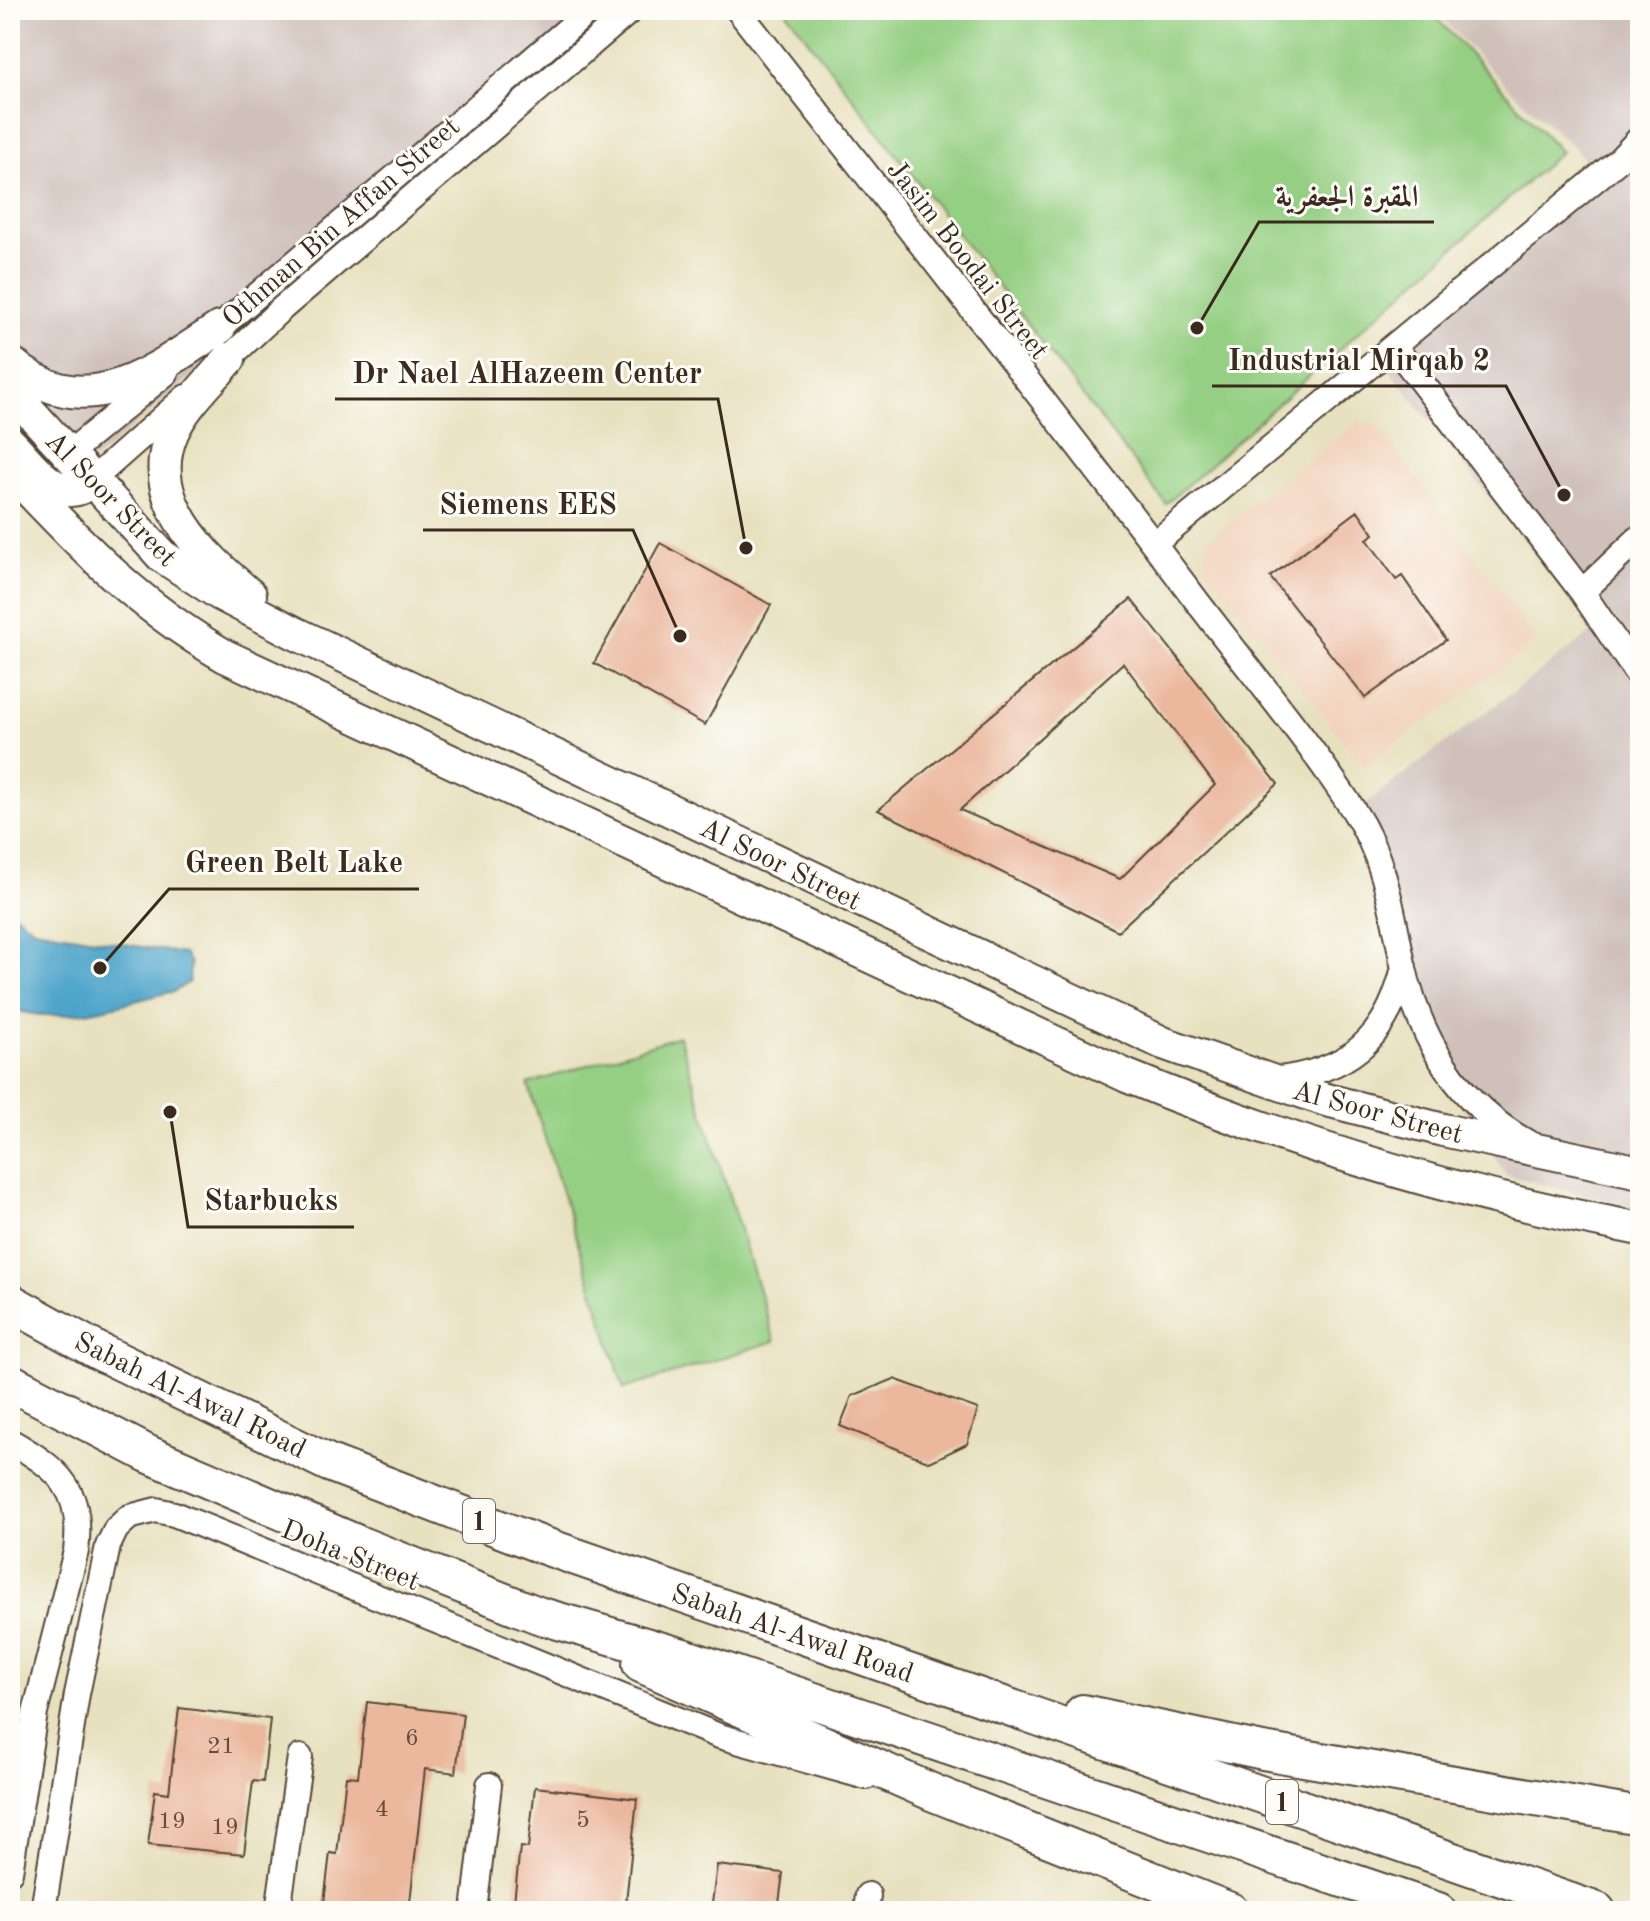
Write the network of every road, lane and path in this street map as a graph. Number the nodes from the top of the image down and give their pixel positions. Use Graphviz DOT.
graph roads {
  1 [pos="590,10"];
  2 [pos="631,10"];
  3 [pos="738,10"];
  4 [pos="1640,138"];
  5 [pos="219,328"];
  6 [pos="1394,346"];
  7 [pos="229,359"];
  8 [pos="10,362"];
  9 [pos="10,390"];
  10 [pos="10,443"];
  11 [pos="67,455"];
  12 [pos="10,470"];
  13 [pos="91,481"];
  14 [pos="48,482"];
  15 [pos="65,528"];
  16 [pos="1640,537"];
  17 [pos="1154,544"];
  18 [pos="1582,592"];
  19 [pos="295,633"];
  20 [pos="1640,678"];
  21 [pos="1404,967"];
  22 [pos="1265,1081"];
  23 [pos="1551,1154"];
  24 [pos="1640,1172"];
  25 [pos="1640,1229"];
  26 [pos="10,1302"];
  27 [pos="10,1382"];
  28 [pos="10,1441"];
  29 [pos="538,1615"];
  30 [pos="44,1677"];
  31 [pos="967,1693"];
  32 [pos="77,1694"];
  33 [pos="300,1757"];
  34 [pos="489,1785"];
  35 [pos="934,1793"];
  36 [pos="1561,1802"];
  37 [pos="1640,1805"];
  38 [pos="1640,1816"];
  39 [pos="14,1818"];
  40 [pos="10,1872"];
  41 [pos="43,1911"];
  42 [pos="278,1911"];
  43 [pos="474,1911"];
  44 [pos="1230,1911"];
  45 [pos="1438,1911"];
  46 [pos="1597,1911"];
  1 -- 5 [label="street, Othman Bin Affan Street"];
  2 -- 7 [label="street, Othman Bin Affan Street"];
  3 -- 17 [label="street, Jasim Boodai Street"];
  4 -- 6 [label="street"];
  5 -- 8 [label="main road"];
  5 -- 11 [label="street, Othman Bin Affan Street"];
  6 -- 17 [label="street"];
  6 -- 18 [label="street"];
  7 -- 13 [label="street, Othman Bin Affan Street"];
  7 -- 19 [label="main road"];
  9 -- 11 [label="main road, Al Soor Street"];
  10 -- 14 [label="main road"];
  11 -- 13 [label="main road, Al Soor Street"];
  11 -- 14 [label="main road"];
  12 -- 15 [label="main road, Al Soor Street"];
  13 -- 14 [label="main road"];
  13 -- 19 [label="main road, Al Soor Street"];
  14 -- 15 [label="main road"];
  15 -- 25 [label="main road, Al Soor Street"];
  16 -- 18 [label="street"];
  17 -- 21 [label="street, Jasim Boodai Street"];
  18 -- 20 [label="street"];
  19 -- 22 [label="main road, Al Soor Street"];
  21 -- 22 [label="street"];
  21 -- 23 [label="street, Jasim Boodai Street"];
  22 -- 23 [label="main road, Al Soor Street"];
  23 -- 24 [label="main road, Al Soor Street"];
  26 -- 31 [label="highway, Sabah Al-Awal Road / 1"];
  27 -- 29 [label="highway, Sabah Al-Awal Road / 1"];
  28 -- 30 [label="street"];
  29 -- 35 [label="highway"];
  29 -- 45 [label="highway, Sabah Al-Awal Road / 1"];
  30 -- 32 [label="street"];
  30 -- 39 [label="street"];
  31 -- 36 [label="highway"];
  31 -- 46 [label="highway, Sabah Al-Awal Road / 1"];
  32 -- 35 [label="street, Doha Street"];
  32 -- 41 [label="street, Doha Street"];
  33 -- 42 [label="street"];
  34 -- 43 [label="street"];
  35 -- 44 [label="highway"];
  36 -- 37 [label="highway"];
  36 -- 38 [label="highway"];
  39 -- 40 [label="street"];
}
